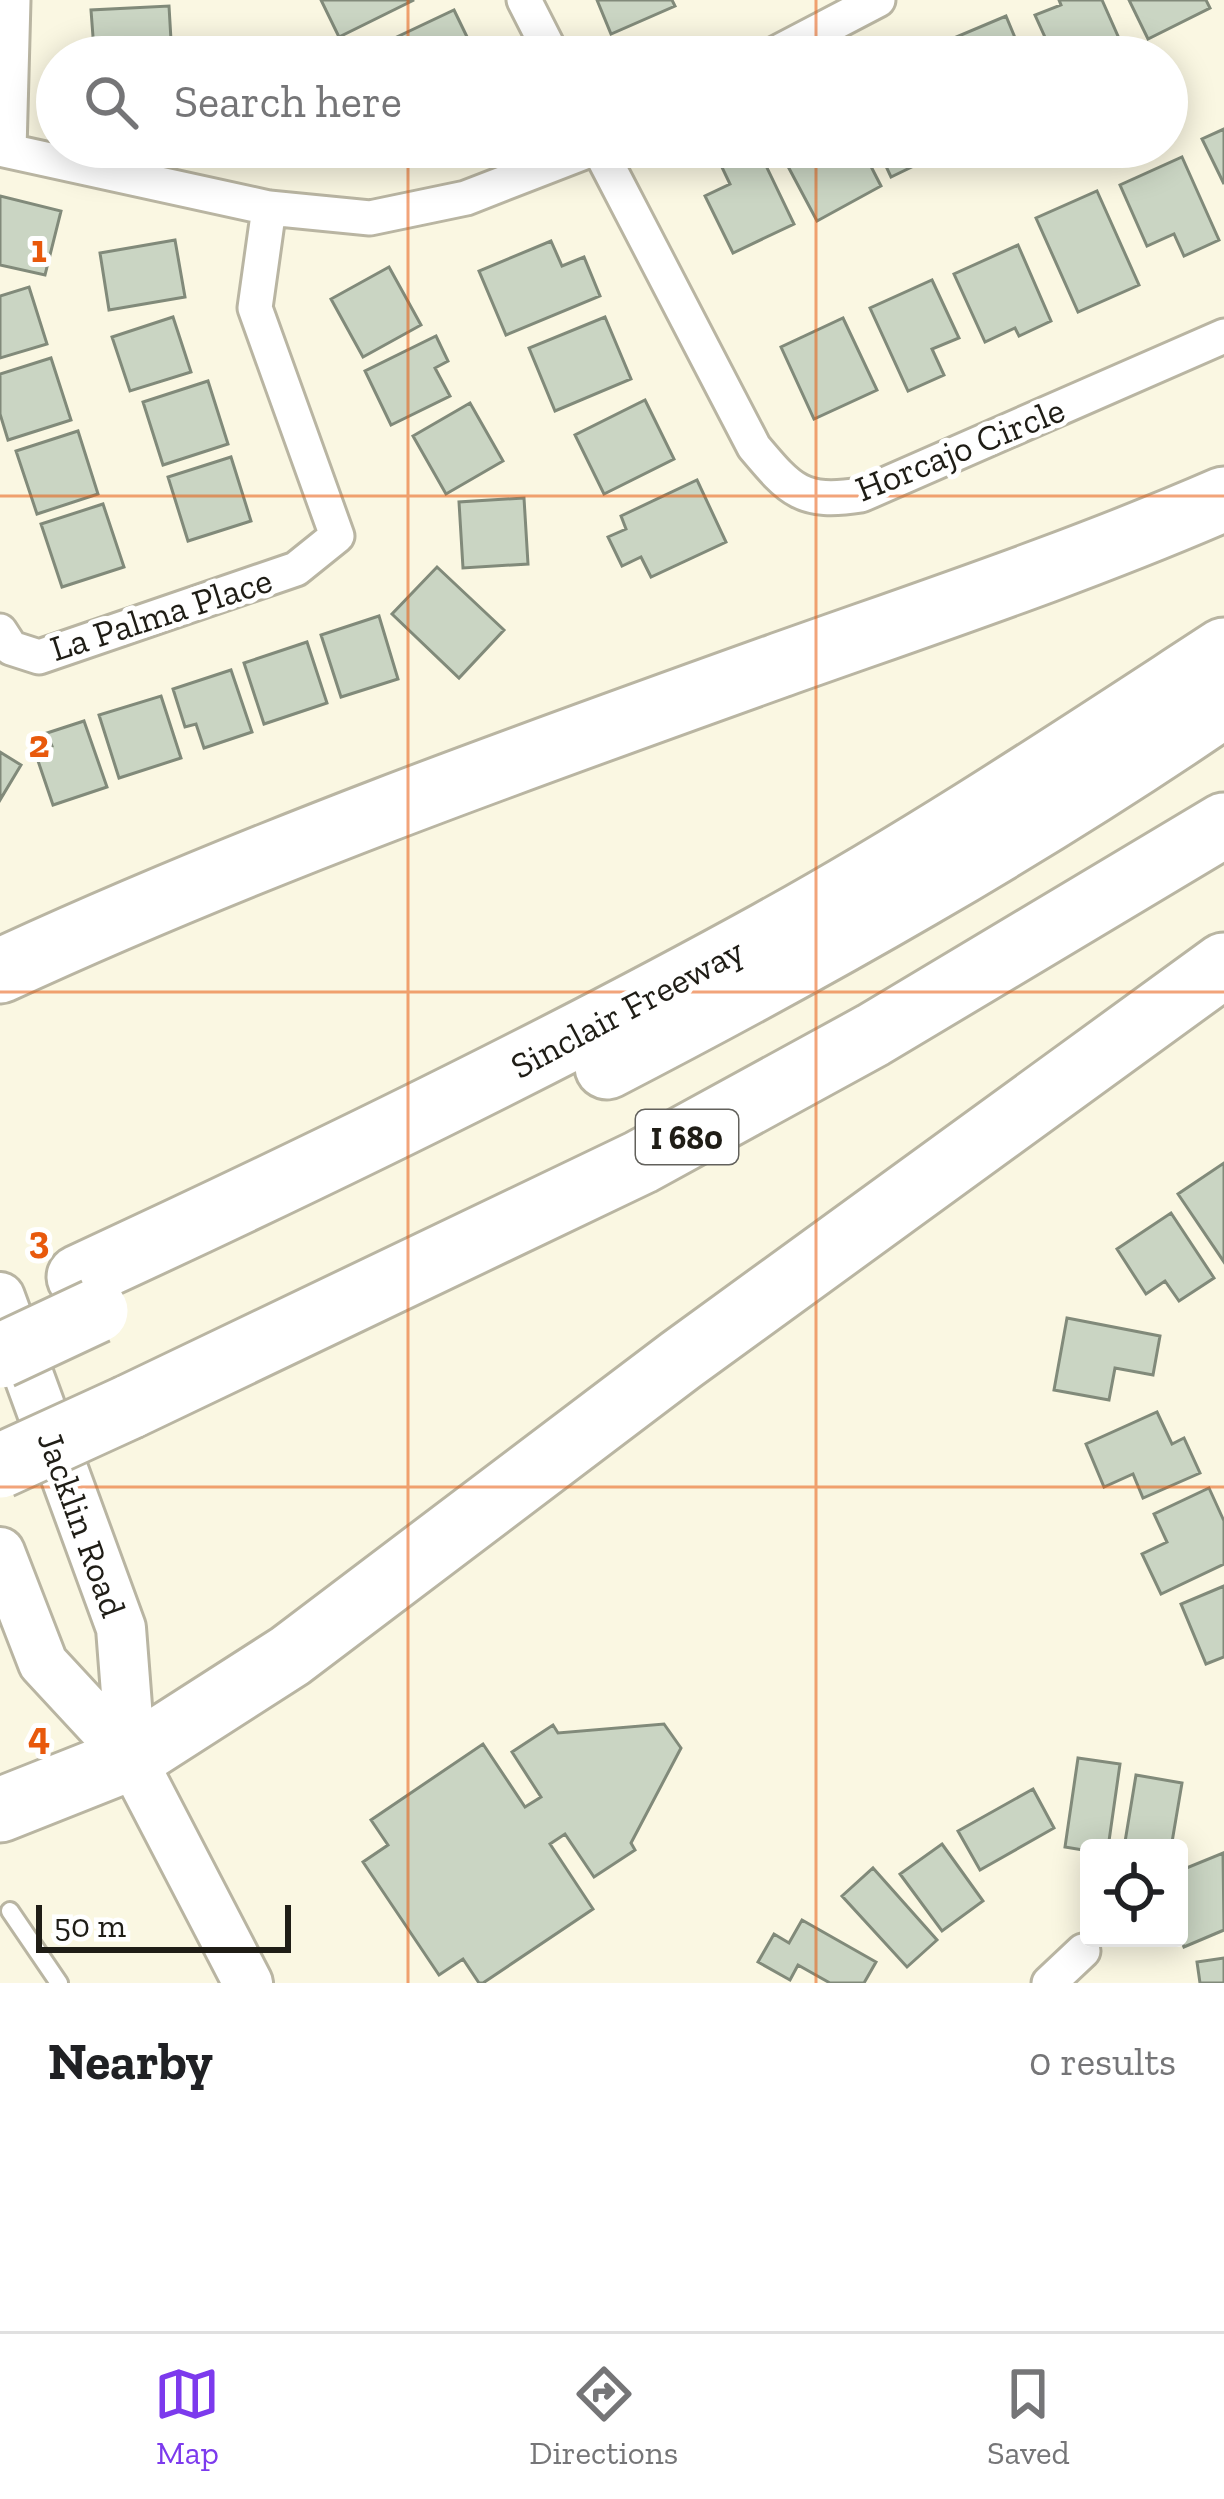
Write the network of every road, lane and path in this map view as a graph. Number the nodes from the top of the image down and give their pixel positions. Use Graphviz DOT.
graph roads {
  1 [pos="14,0"];
  2 [pos="524,0"];
  3 [pos="878,0"];
  4 [pos="542,36"];
  5 [pos="809,36"];
  6 [pos="4,150"];
  7 [pos="36,157"];
  8 [pos="86,168"];
  9 [pos="544,168"];
  10 [pos="609,168"];
  11 [pos="269,208"];
  12 [pos="1224,336"];
  13 [pos="1224,499"];
  14 [pos="0,632"];
  15 [pos="1224,650"];
  16 [pos="1224,705"];
  17 [pos="1224,825"];
  18 [pos="123,914"];
  19 [pos="0,934"];
  20 [pos="1224,965"];
  21 [pos="0,971"];
  22 [pos="88,1294"];
  23 [pos="0,1297"];
  24 [pos="0,1312"];
  25 [pos="0,1356"];
  26 [pos="0,1466"];
  27 [pos="0,1552"];
  28 [pos="131,1758"];
  29 [pos="0,1810"];
  30 [pos="10,1911"];
  31 [pos="1083,1952"];
  32 [pos="59,1983"];
  33 [pos="248,1983"];
  34 [pos="1049,1983"];
  1 -- 6 [label="street"];
  2 -- 4 [label="street"];
  3 -- 5 [label="street"];
  6 -- 7 [label="street"];
  8 -- 11 [label="street"];
  9 -- 11 [label="street"];
  10 -- 12 [label="street, Horcajo Circle"];
  11 -- 14 [label="street, La Palma Place"];
  13 -- 18 [label="highway"];
  15 -- 22 [label="highway, Sinclair Freeway / I 680"];
  16 -- 22 [label="highway, I 680"];
  17 -- 26 [label="highway, I 680, bridge"];
  18 -- 19 [label="highway"];
  18 -- 21 [label="highway"];
  20 -- 28 [label="highway"];
  22 -- 24 [label="highway, Sinclair Freeway / I 680"];
  22 -- 25 [label="highway, I 680, bridge"];
  23 -- 28 [label="main road, Jacklin Road"];
  27 -- 28 [label="main road, Jacklin Road"];
  28 -- 29 [label="highway"];
  28 -- 33 [label="main road, Jacklin Road"];
  30 -- 32 [label="lane"];
  31 -- 34 [label="street"];
}
